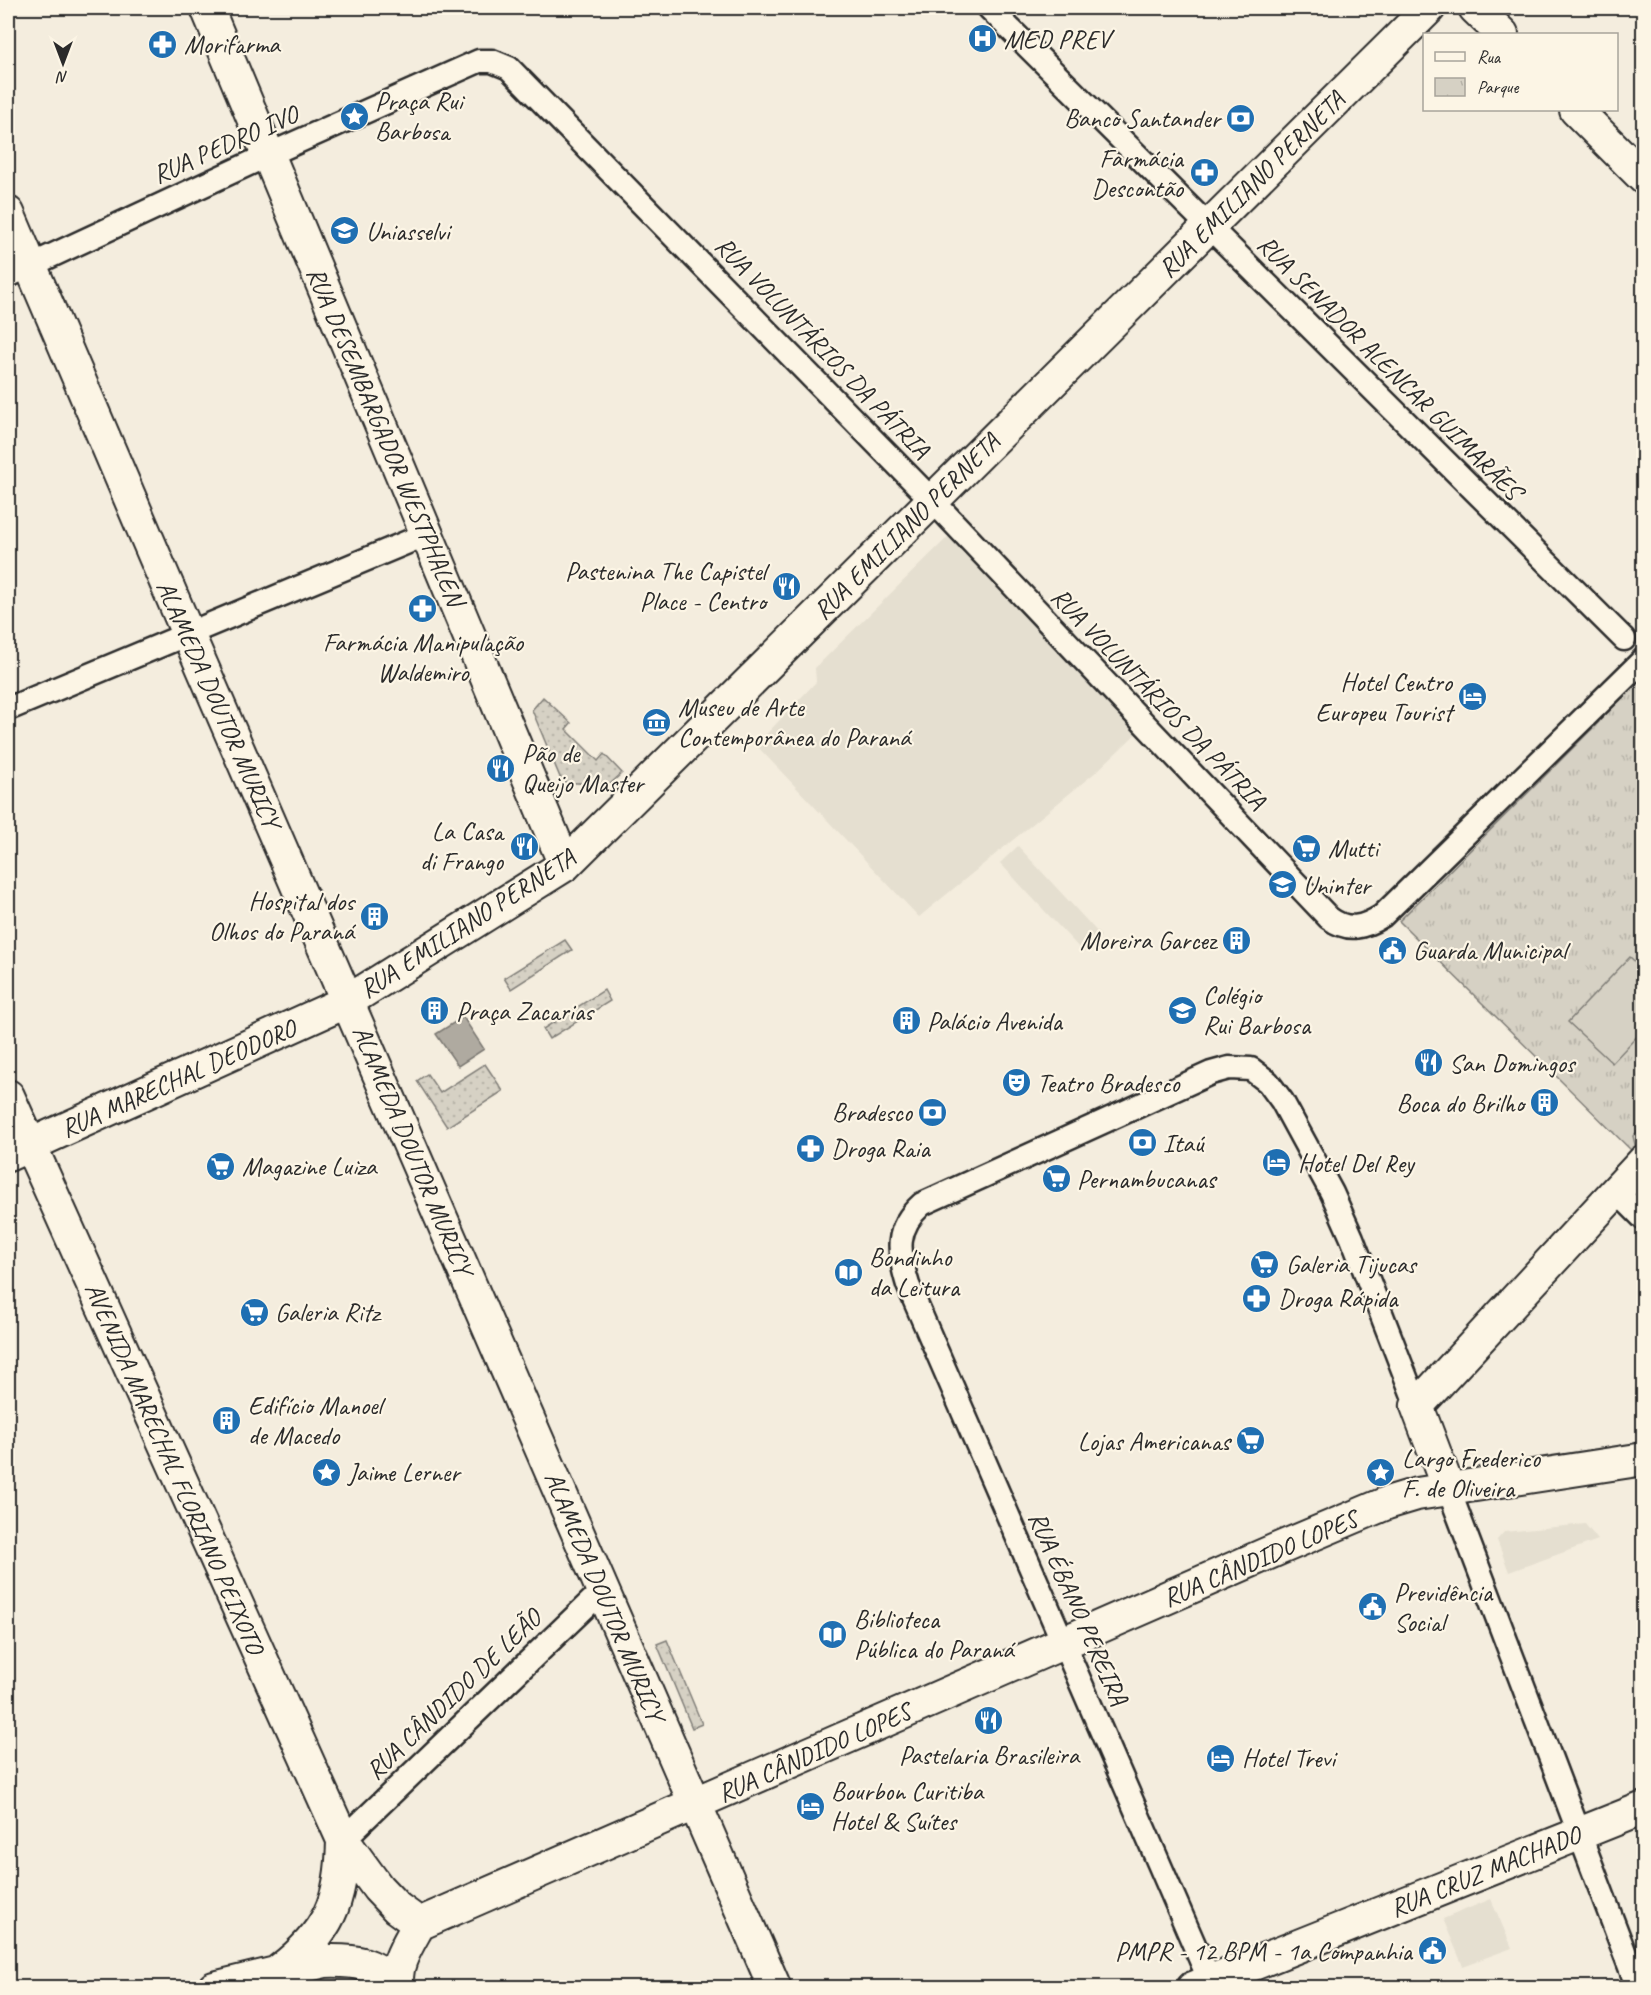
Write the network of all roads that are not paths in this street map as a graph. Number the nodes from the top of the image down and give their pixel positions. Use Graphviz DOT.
graph roads {
  1 [pos="207,8"];
  2 [pos="989,8"];
  3 [pos="1429,8"];
  4 [pos="1475,8"];
  5 [pos="1501,33"];
  6 [pos="468,66"];
  7 [pos="1577,111"];
  8 [pos="268,155"];
  9 [pos="1644,178"];
  10 [pos="8,213"];
  11 [pos="1208,227"];
  12 [pos="19,271"];
  13 [pos="932,500"];
  14 [pos="427,534"];
  15 [pos="188,634"];
  16 [pos="1623,639"];
  17 [pos="1644,658"];
  18 [pos="8,709"];
  19 [pos="565,865"];
  20 [pos="348,1001"];
  21 [pos="8,1096"];
  22 [pos="19,1150"];
  23 [pos="1644,1161"];
  24 [pos="1616,1191"];
  25 [pos="1644,1219"];
  26 [pos="1417,1406"];
  27 [pos="1644,1459"];
  28 [pos="1448,1488"];
  29 [pos="603,1590"];
  30 [pos="1063,1643"];
  31 [pos="695,1803"];
  32 [pos="1644,1808"];
  33 [pos="1580,1833"];
  34 [pos="343,1840"];
  35 [pos="419,1924"];
  36 [pos="277,1973"];
  37 [pos="398,1985"];
  38 [pos="1206,1985"];
  39 [pos="214,1988"];
  40 [pos="775,1988"];
  41 [pos="1638,1988"];
  1 -- 8 [label="street, RUA DESEMBARGADOR WESTPHALEN"];
  2 -- 11 [label="street, RUA SENADOR ALENCAR GUIMARÃES"];
  3 -- 11 [label="street, RUA EMILIANO PERNETA"];
  4 -- 5 [label="street"];
  6 -- 8 [label="street, RUA PEDRO IVO"];
  6 -- 13 [label="street, RUA VOLUNTÁRIOS DA PÁTRIA"];
  7 -- 9 [label="street"];
  8 -- 12 [label="street, RUA PEDRO IVO"];
  8 -- 14 [label="street, RUA DESEMBARGADOR WESTPHALEN"];
  10 -- 12 [label="street, ALAMEDA DOUTOR MURICY"];
  11 -- 13 [label="street, RUA EMILIANO PERNETA"];
  11 -- 16 [label="street, RUA SENADOR ALENCAR GUIMARÃES"];
  12 -- 15 [label="street, ALAMEDA DOUTOR MURICY"];
  13 -- 17 [label="street, RUA VOLUNTÁRIOS DA PÁTRIA"];
  13 -- 19 [label="street, RUA EMILIANO PERNETA"];
  14 -- 15 [label="street"];
  14 -- 19 [label="street, RUA DESEMBARGADOR WESTPHALEN"];
  15 -- 18 [label="street"];
  15 -- 20 [label="street, ALAMEDA DOUTOR MURICY"];
  19 -- 20 [label="street, RUA EMILIANO PERNETA"];
  20 -- 22 [label="street, RUA MARECHAL DEODORO"];
  20 -- 29 [label="street, ALAMEDA DOUTOR MURICY"];
  21 -- 22 [label="street, AVENIDA MARECHAL FLORIANO PEIXOTO"];
  22 -- 34 [label="street, AVENIDA MARECHAL FLORIANO PEIXOTO"];
  23 -- 24 [label="street"];
  24 -- 25 [label="street"];
  24 -- 26 [label="street"];
  26 -- 28 [label="street"];
  26 -- 30 [label="street, RUA ÉBANO PEREIRA"];
  27 -- 28 [label="street, RUA CÂNDIDO LOPES"];
  28 -- 30 [label="street, RUA CÂNDIDO LOPES"];
  28 -- 33 [label="street"];
  29 -- 31 [label="street, ALAMEDA DOUTOR MURICY"];
  29 -- 34 [label="street, RUA CÂNDIDO DE LEÃO"];
  30 -- 31 [label="street, RUA CÂNDIDO LOPES"];
  30 -- 38 [label="street, RUA ÉBANO PEREIRA"];
  31 -- 35 [label="street, RUA CÂNDIDO LOPES"];
  31 -- 40 [label="street, ALAMEDA DOUTOR MURICY"];
  32 -- 33 [label="street, RUA CRUZ MACHADO"];
  33 -- 38 [label="street, RUA CRUZ MACHADO"];
  33 -- 41 [label="street"];
  34 -- 35 [label="street, AVENIDA MARECHAL FLORIANO PEIXOTO"];
  34 -- 36 [label="street, AVENIDA MARECHAL FLORIANO PEIXOTO"];
  35 -- 37 [label="street"];
  36 -- 37 [label="street"];
  36 -- 39 [label="street"];
}
